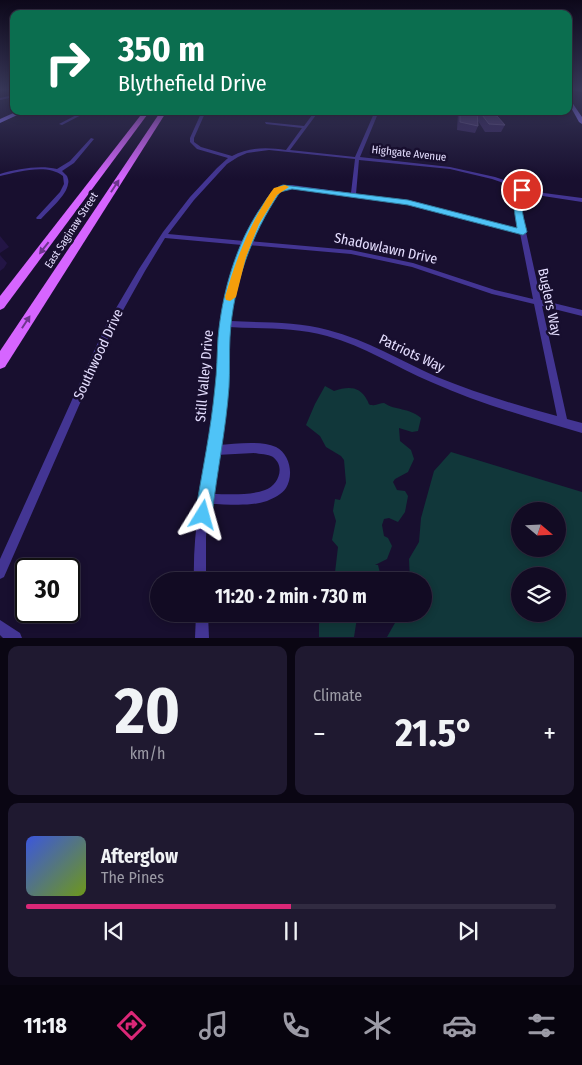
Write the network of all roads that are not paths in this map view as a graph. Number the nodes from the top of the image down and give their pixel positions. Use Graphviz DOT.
graph roads {
  1 [pos="69,120"];
  2 [pos="140,120"];
  3 [pos="158,120"];
  4 [pos="200,120"];
  5 [pos="311,120"];
  6 [pos="373,120"];
  7 [pos="266,123"];
  8 [pos="61,124"];
  9 [pos="306,127"];
  10 [pos="92,139"];
  11 [pos="288,150"];
  12 [pos="232,158"];
  13 [pos="357,158"];
  14 [pos="58,171"];
  15 [pos="0,175"];
  16 [pos="524,188"];
  17 [pos="353,194"];
  18 [pos="582,200"];
  19 [pos="39,218"];
  20 [pos="523,232"];
  21 [pos="164,236"];
  22 [pos="247,242"];
  23 [pos="538,303"];
  24 [pos="0,304"];
  25 [pos="582,313"];
  26 [pos="226,324"];
  27 [pos="0,363"];
  28 [pos="563,423"];
  29 [pos="582,428"];
  30 [pos="213,450"];
  31 [pos="205,499"];
  32 [pos="200,572"];
  33 [pos="0,573"];
  34 [pos="202,622"];
  35 [pos="0,627"];
  36 [pos="15,638"];
  37 [pos="202,638"];
  1 -- 8 [label="street"];
  2 -- 24 [label="main road, East Saginaw Street, one-way"];
  27 -- 3 [label="main road, East Saginaw Street, one-way"];
  4 -- 12 [label="street"];
  5 -- 9 [label="street"];
  6 -- 13 [label="street"];
  7 -- 9 [label="street"];
  9 -- 11 [label="street"];
  10 -- 14 [label="street"];
  11 -- 12 [label="street, Highgate Avenue"];
  11 -- 13 [label="street, Highgate Avenue"];
  12 -- 21 [label="street, Southwood Drive"];
  13 -- 16 [label="street, Highgate Avenue"];
  13 -- 17 [label="street"];
  14 -- 15 [label="street"];
  14 -- 19 [label="street"];
  16 -- 18 [label="street, Highgate Avenue"];
  16 -- 20 [label="street, Buglers Way"];
  17 -- 20 [label="street"];
  17 -- 22 [label="street, Still Valley Drive"];
  20 -- 23 [label="street, Buglers Way"];
  21 -- 22 [label="street, Shadowlawn Drive"];
  21 -- 33 [label="street, Southwood Drive"];
  22 -- 23 [label="street, Shadowlawn Drive"];
  22 -- 26 [label="street, Still Valley Drive"];
  23 -- 25 [label="street, Shadowlawn Drive"];
  23 -- 28 [label="street, Buglers Way"];
  26 -- 28 [label="street, Patriots Way"];
  26 -- 30 [label="street, Still Valley Drive"];
  28 -- 29 [label="street, Patriots Way"];
  30 -- 31 [label="street, Still Valley Drive"];
  30 -- 31 [label="street"];
  31 -- 32 [label="street, Still Valley Drive"];
  34 -- 37 [label="street"];
  35 -- 36 [label="street"];
}
